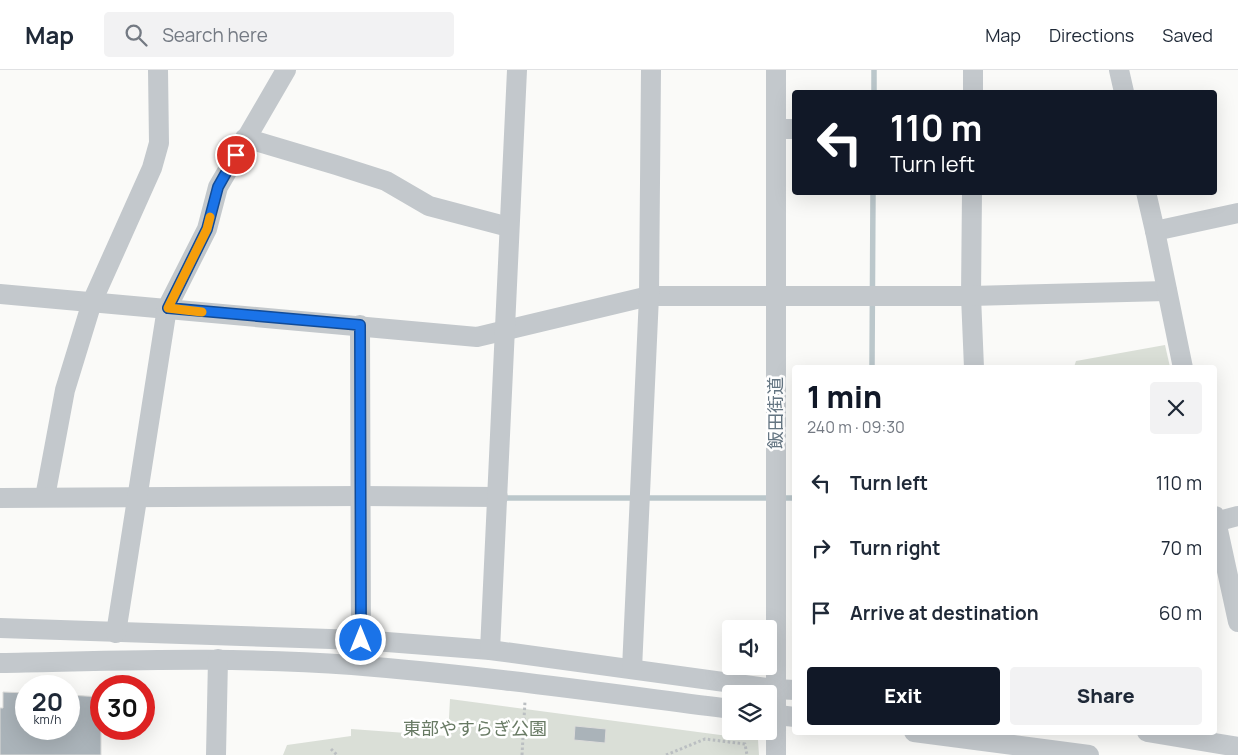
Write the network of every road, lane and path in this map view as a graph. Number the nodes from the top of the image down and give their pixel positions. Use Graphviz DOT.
graph roads {
  1 [pos="158,70"];
  2 [pos="286,70"];
  3 [pos="517,70"];
  4 [pos="651,70"];
  5 [pos="776,70"];
  6 [pos="973,70"];
  7 [pos="1119,70"];
  8 [pos="973,90"];
  9 [pos="1124,90"];
  10 [pos="785,129"];
  11 [pos="245,138"];
  12 [pos="972,195"];
  13 [pos="1147,195"];
  14 [pos="1238,213"];
  15 [pos="509,227"];
  16 [pos="1155,231"];
  17 [pos="1167,291"];
  18 [pos="0,294"];
  19 [pos="649,296"];
  20 [pos="972,296"];
  21 [pos="776,297"];
  22 [pos="92,302"];
  23 [pos="168,308"];
  24 [pos="360,325"];
  25 [pos="504,331"];
  26 [pos="974,365"];
  27 [pos="1182,365"];
  28 [pos="137,496"];
  29 [pos="361,496"];
  30 [pos="45,497"];
  31 [pos="498,497"];
  32 [pos="0,498"];
  33 [pos="1238,516"];
  34 [pos="1217,520"];
  35 [pos="1217,529"];
  36 [pos="1238,622"];
  37 [pos="0,628"];
  38 [pos="116,632"];
  39 [pos="361,640"];
  40 [pos="490,650"];
  41 [pos="218,659"];
  42 [pos="0,663"];
  43 [pos="632,670"];
  44 [pos="525,683"];
  45 [pos="785,690"];
  46 [pos="777,705"];
  47 [pos="722,708"];
  48 [pos="777,715"];
  49 [pos="792,717"];
  50 [pos="933,735"];
  51 [pos="1165,735"];
  52 [pos="775,740"];
  53 [pos="1238,747"];
  54 [pos="331,749"];
  55 [pos="1038,752"];
  56 [pos="216,755"];
  57 [pos="337,755"];
  58 [pos="522,755"];
  59 [pos="666,755"];
  60 [pos="746,755"];
  61 [pos="776,755"];
  62 [pos="1090,755"];
  1 -- 22 [label="street"];
  2 -- 11 [label="street"];
  3 -- 15 [label="street"];
  4 -- 19 [label="street"];
  5 -- 10 [label="street, 飯田街道"];
  6 -- 8 [label="street"];
  7 -- 9 [label="street"];
  10 -- 21 [label="street, 飯田街道"];
  11 -- 15 [label="street"];
  11 -- 23 [label="street"];
  12 -- 20 [label="street"];
  13 -- 16 [label="street"];
  14 -- 16 [label="street"];
  15 -- 25 [label="street"];
  16 -- 17 [label="street"];
  17 -- 20 [label="street"];
  17 -- 27 [label="street"];
  18 -- 22 [label="street"];
  19 -- 21 [label="street"];
  19 -- 25 [label="street"];
  19 -- 43 [label="street"];
  20 -- 21 [label="street"];
  20 -- 26 [label="street"];
  21 -- 45 [label="street, 飯田街道"];
  22 -- 23 [label="street"];
  22 -- 30 [label="street"];
  23 -- 24 [label="street"];
  23 -- 28 [label="street"];
  24 -- 25 [label="street"];
  24 -- 29 [label="street"];
  25 -- 31 [label="street"];
  28 -- 29 [label="street"];
  28 -- 30 [label="street"];
  28 -- 38 [label="street"];
  29 -- 31 [label="street"];
  29 -- 39 [label="street"];
  30 -- 32 [label="street"];
  31 -- 40 [label="street"];
  33 -- 34 [label="street"];
  35 -- 36 [label="street"];
  37 -- 38 [label="street"];
  38 -- 39 [label="street"];
  39 -- 40 [label="street"];
  40 -- 43 [label="street"];
  41 -- 42 [label="street"];
  41 -- 44 [label="street"];
  41 -- 56 [label="street"];
  43 -- 45 [label="street"];
  44 -- 47 [label="street"];
  44 -- 58 [label="path"];
  45 -- 46 [label="street, 飯田街道"];
  48 -- 49 [label="street"];
  50 -- 55 [label="street"];
  51 -- 53 [label="street"];
  52 -- 61 [label="street, 飯田街道"];
  54 -- 57 [label="path"];
  55 -- 62 [label="street"];
  59 -- 60 [label="path"];
}
